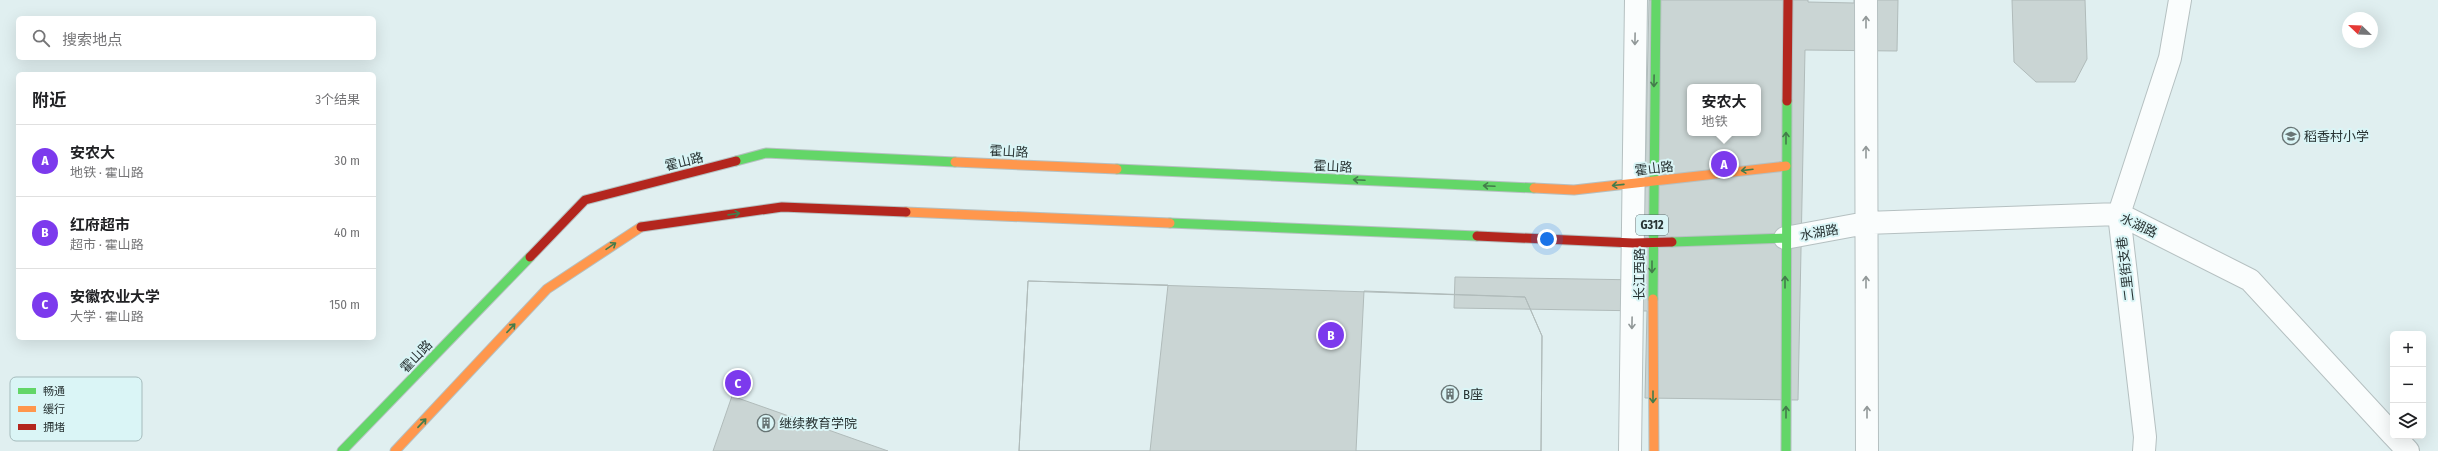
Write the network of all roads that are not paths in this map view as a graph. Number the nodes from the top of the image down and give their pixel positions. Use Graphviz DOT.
graph roads {
  1 [pos="1636,0"];
  2 [pos="1656,0"];
  3 [pos="1788,0"];
  4 [pos="1866,0"];
  5 [pos="2180,0"];
  6 [pos="1786,166"];
  7 [pos="1643,182"];
  8 [pos="2119,214"];
  9 [pos="1866,223"];
  10 [pos="1785,238"];
  11 [pos="1642,244"];
  12 [pos="2390,433"];
  13 [pos="2396,439"];
  14 [pos="342,451"];
  15 [pos="395,451"];
  16 [pos="1630,451"];
  17 [pos="1654,451"];
  18 [pos="1786,451"];
  19 [pos="1867,451"];
  20 [pos="2144,451"];
  21 [pos="2408,451"];
  1 -- 7 [label="street, one-way"];
  2 -- 7 [label="main road, one-way"];
  6 -- 3 [label="main road, one-way"];
  9 -- 4 [label="street, one-way"];
  5 -- 8 [label="street, 二里街支巷"];
  6 -- 7 [label="main road, 霍山路, one-way"];
  6 -- 10 [label="main road"];
  7 -- 11 [label="street"];
  7 -- 14 [label="main road, 霍山路, one-way"];
  8 -- 9 [label="street, 水湖路"];
  8 -- 12 [label="street, 水湖路"];
  8 -- 20 [label="street, 二里街支巷"];
  9 -- 10 [label="street, 水湖路"];
  19 -- 9 [label="street, one-way"];
  10 -- 11 [label="main road"];
  18 -- 10 [label="main road, one-way"];
  15 -- 11 [label="main road, one-way"];
  11 -- 16 [label="street, one-way"];
  11 -- 17 [label="main road, 长江西路 / G312, one-way"];
  13 -- 21 [label="street, 水湖路"];
}
